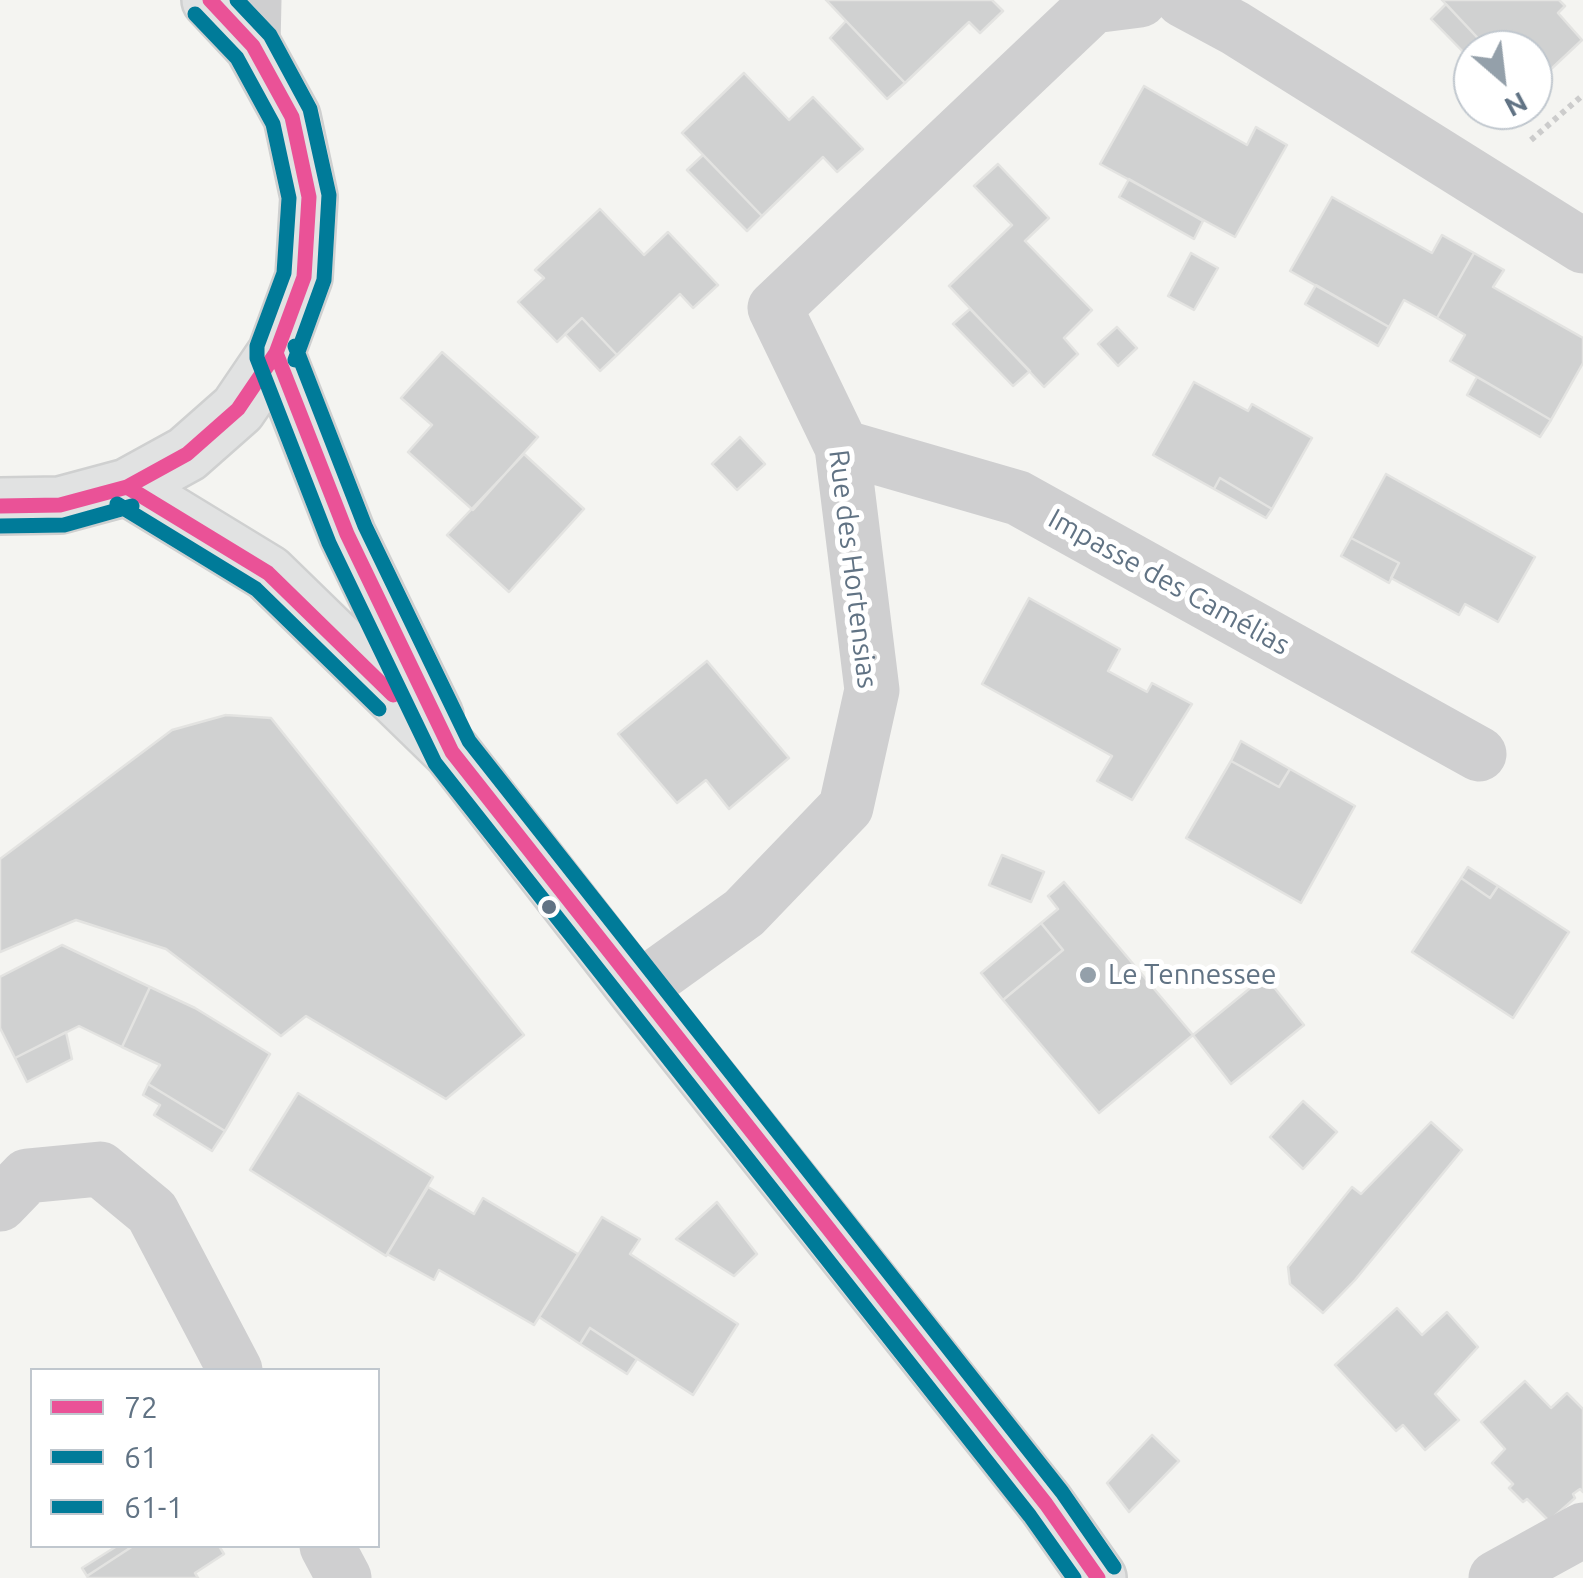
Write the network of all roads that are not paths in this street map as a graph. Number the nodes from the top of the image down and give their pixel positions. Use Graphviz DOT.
graph roads {
  1 [pos="210,0"];
  2 [pos="1140,0"];
  3 [pos="1183,0"];
  4 [pos="1250,14"];
  5 [pos="254,23"];
  6 [pos="1583,246"];
  7 [pos="276,353"];
  8 [pos="842,447"];
  9 [pos="127,487"];
  10 [pos="0,506"];
  11 [pos="452,752"];
  12 [pos="1479,754"];
  13 [pos="637,990"];
  14 [pos="0,1204"];
  15 [pos="235,1368"];
  16 [pos="1583,1530"];
  17 [pos="328,1548"];
  18 [pos="344,1578"];
  19 [pos="1098,1578"];
  20 [pos="1496,1578"];
  1 -- 5 [label="main road"];
  2 -- 8 [label="street, Rue des Hortensias"];
  3 -- 4 [label="street"];
  4 -- 6 [label="street"];
  5 -- 7 [label="main road"];
  7 -- 9 [label="main road"];
  7 -- 11 [label="main road"];
  8 -- 12 [label="street, Impasse des Camélias"];
  8 -- 13 [label="street, Rue des Hortensias"];
  9 -- 10 [label="main road"];
  9 -- 11 [label="main road"];
  11 -- 13 [label="main road"];
  13 -- 19 [label="main road"];
  14 -- 15 [label="street"];
  16 -- 20 [label="street"];
  17 -- 18 [label="street"];
}
